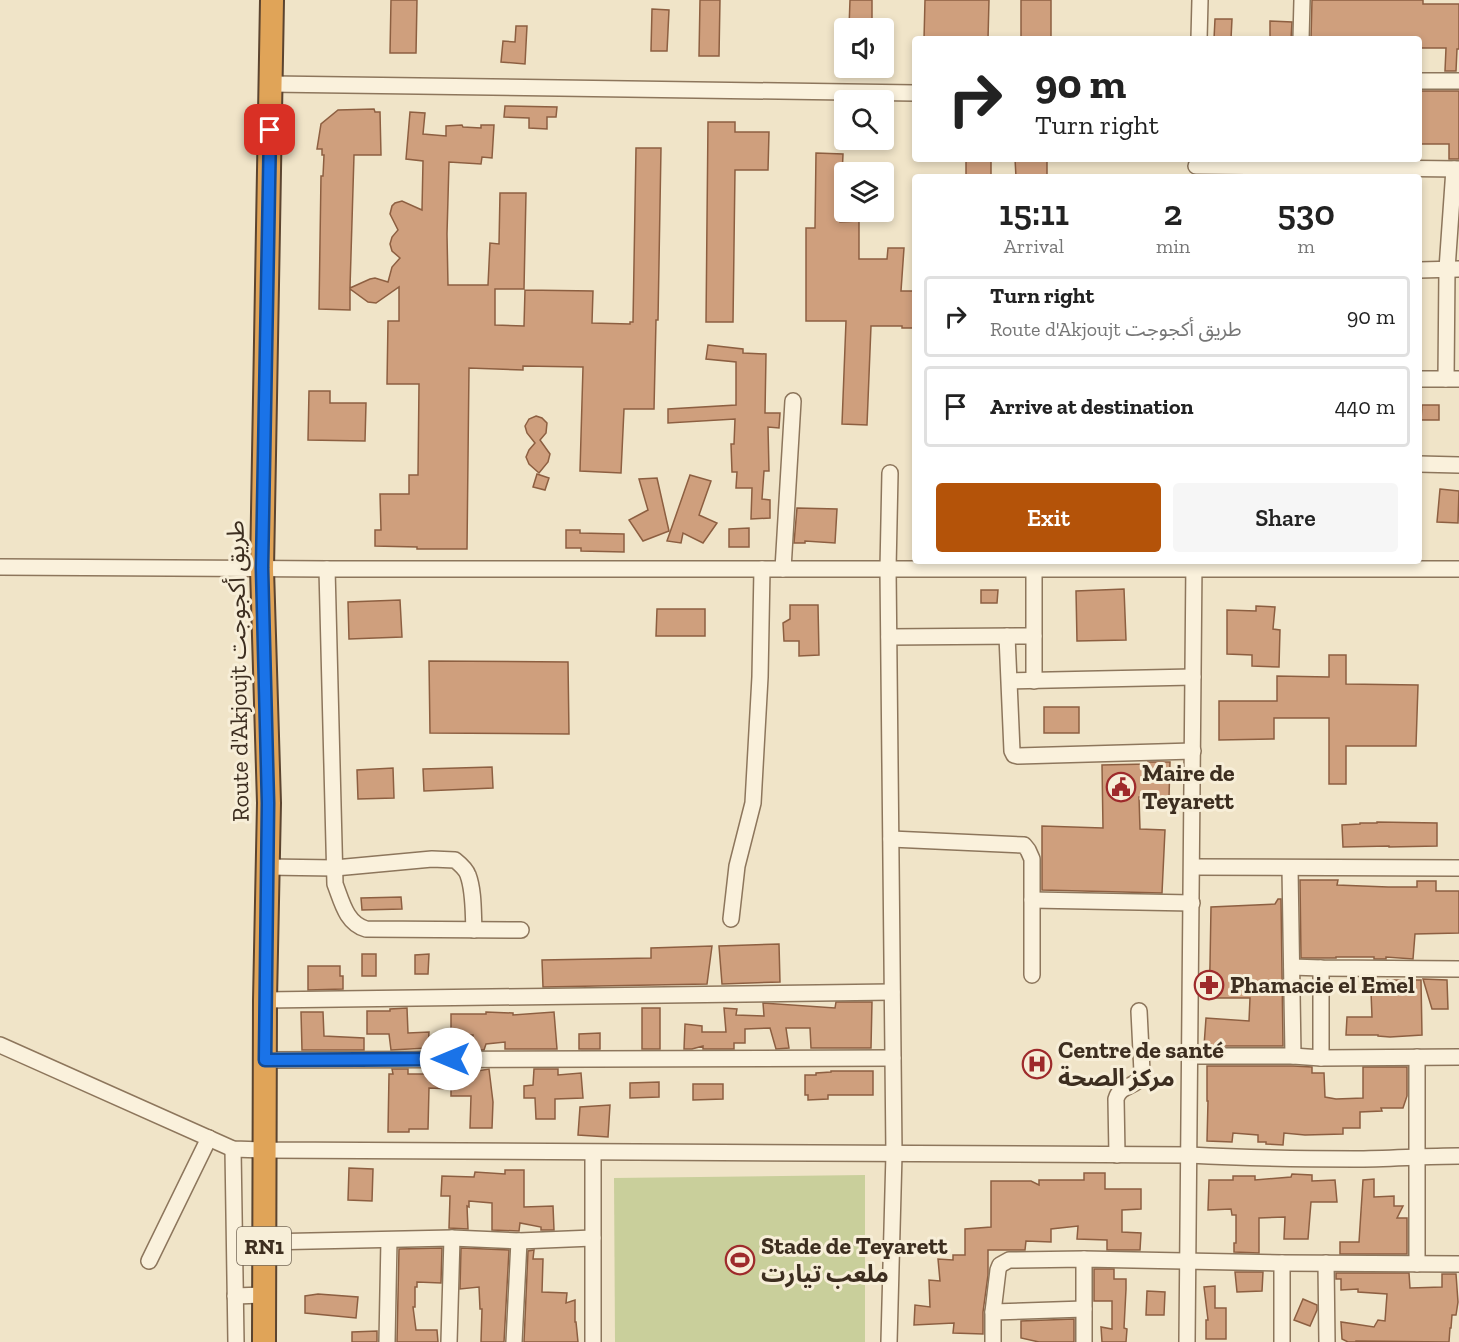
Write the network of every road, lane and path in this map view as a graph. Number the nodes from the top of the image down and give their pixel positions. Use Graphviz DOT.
graph roads {
  1 [pos="272,0"];
  2 [pos="1200,0"];
  3 [pos="1302,0"];
  4 [pos="1199,36"];
  5 [pos="1301,36"];
  6 [pos="1422,81"];
  7 [pos="1459,81"];
  8 [pos="271,84"];
  9 [pos="912,93"];
  10 [pos="1301,163"];
  11 [pos="1334,163"];
  12 [pos="1196,167"];
  13 [pos="1457,169"];
  14 [pos="1453,269"];
  15 [pos="1422,270"];
  16 [pos="1422,379"];
  17 [pos="1453,379"];
  18 [pos="792,401"];
  19 [pos="1422,465"];
  20 [pos="1459,465"];
  21 [pos="890,473"];
  22 [pos="1194,565"];
  23 [pos="1298,565"];
  24 [pos="0,567"];
  25 [pos="262,568"];
  26 [pos="327,569"];
  27 [pos="762,569"];
  28 [pos="783,569"];
  29 [pos="888,569"];
  30 [pos="1034,569"];
  31 [pos="1459,569"];
  32 [pos="1007,636"];
  33 [pos="1034,636"];
  34 [pos="889,637"];
  35 [pos="1193,677"];
  36 [pos="1010,681"];
  37 [pos="1034,681"];
  38 [pos="1192,751"];
  39 [pos="891,839"];
  40 [pos="267,867"];
  41 [pos="1192,867"];
  42 [pos="335,868"];
  43 [pos="1290,868"];
  44 [pos="1459,868"];
  45 [pos="1032,900"];
  46 [pos="1192,903"];
  47 [pos="731,919"];
  48 [pos="474,930"];
  49 [pos="521,930"];
  50 [pos="1292,967"];
  51 [pos="1321,968"];
  52 [pos="1459,969"];
  53 [pos="1032,975"];
  54 [pos="892,992"];
  55 [pos="265,1000"];
  56 [pos="1139,1011"];
  57 [pos="0,1045"];
  58 [pos="1190,1056"];
  59 [pos="1293,1056"];
  60 [pos="1417,1057"];
  61 [pos="1459,1057"];
  62 [pos="893,1058"];
  63 [pos="1321,1058"];
  64 [pos="265,1060"];
  65 [pos="209,1138"];
  66 [pos="233,1149"];
  67 [pos="265,1150"];
  68 [pos="593,1153"];
  69 [pos="894,1154"];
  70 [pos="1117,1155"];
  71 [pos="1189,1155"];
  72 [pos="1417,1156"];
  73 [pos="1459,1156"];
  74 [pos="452,1238"];
  75 [pos="593,1238"];
  76 [pos="389,1240"];
  77 [pos="519,1241"];
  78 [pos="264,1242"];
  79 [pos="1084,1259"];
  80 [pos="149,1261"];
  81 [pos="1188,1261"];
  82 [pos="1282,1263"];
  83 [pos="1326,1263"];
  84 [pos="1417,1264"];
  85 [pos="1459,1264"];
  86 [pos="264,1295"];
  87 [pos="236,1296"];
  88 [pos="1084,1309"];
  89 [pos="993,1312"];
  90 [pos="236,1342"];
  91 [pos="264,1342"];
  92 [pos="387,1342"];
  93 [pos="449,1342"];
  94 [pos="514,1342"];
  95 [pos="592,1342"];
  96 [pos="889,1342"];
  97 [pos="993,1342"];
  98 [pos="1084,1342"];
  99 [pos="1187,1342"];
  100 [pos="1282,1342"];
  101 [pos="1327,1342"];
  1 -- 8 [label="highway, Route d'Akjoujt طريق أكجوجت / RN1"];
  2 -- 4 [label="street"];
  3 -- 5 [label="street"];
  6 -- 7 [label="street"];
  8 -- 9 [label="street"];
  8 -- 25 [label="highway, Route d'Akjoujt طريق أكجوجت / RN1"];
  10 -- 11 [label="street"];
  10 -- 12 [label="street"];
  11 -- 13 [label="street"];
  13 -- 14 [label="street"];
  14 -- 15 [label="street"];
  14 -- 17 [label="street"];
  16 -- 17 [label="street"];
  18 -- 28 [label="street"];
  19 -- 20 [label="street"];
  21 -- 29 [label="street"];
  22 -- 23 [label="street"];
  22 -- 30 [label="street"];
  22 -- 35 [label="street"];
  23 -- 31 [label="street"];
  24 -- 25 [label="street"];
  25 -- 26 [label="street"];
  25 -- 40 [label="highway, Route d'Akjoujt طريق أكجوجت / RN1"];
  26 -- 27 [label="street"];
  26 -- 42 [label="street"];
  27 -- 28 [label="street"];
  27 -- 47 [label="street"];
  28 -- 29 [label="street"];
  29 -- 30 [label="street"];
  29 -- 34 [label="street"];
  30 -- 33 [label="street"];
  32 -- 33 [label="street"];
  32 -- 34 [label="street"];
  32 -- 36 [label="street"];
  33 -- 37 [label="street"];
  34 -- 39 [label="street"];
  35 -- 37 [label="street"];
  35 -- 38 [label="street"];
  36 -- 37 [label="street"];
  36 -- 38 [label="street"];
  38 -- 41 [label="street"];
  39 -- 45 [label="street"];
  39 -- 54 [label="street"];
  40 -- 42 [label="street"];
  40 -- 55 [label="highway, Route d'Akjoujt طريق أكجوجت / RN1"];
  41 -- 43 [label="street"];
  41 -- 46 [label="street"];
  42 -- 48 [label="street"];
  42 -- 48 [label="street"];
  43 -- 44 [label="street"];
  43 -- 50 [label="street"];
  45 -- 46 [label="street"];
  45 -- 53 [label="street"];
  46 -- 58 [label="street"];
  48 -- 49 [label="street"];
  50 -- 51 [label="street"];
  50 -- 59 [label="street"];
  51 -- 52 [label="street"];
  51 -- 63 [label="street"];
  54 -- 55 [label="street"];
  54 -- 62 [label="street"];
  55 -- 64 [label="highway, Route d'Akjoujt طريق أكجوجت / RN1"];
  56 -- 70 [label="street"];
  57 -- 65 [label="street"];
  58 -- 59 [label="street"];
  58 -- 71 [label="street"];
  59 -- 63 [label="street"];
  60 -- 61 [label="street"];
  60 -- 63 [label="street"];
  60 -- 72 [label="street"];
  62 -- 64 [label="street"];
  62 -- 69 [label="street"];
  64 -- 67 [label="highway, Route d'Akjoujt طريق أكجوجت / RN1"];
  65 -- 66 [label="street"];
  65 -- 80 [label="street"];
  66 -- 67 [label="street"];
  66 -- 87 [label="street"];
  67 -- 68 [label="street"];
  67 -- 78 [label="highway, Route d'Akjoujt طريق أكجوجت / RN1"];
  68 -- 69 [label="street"];
  68 -- 75 [label="street"];
  69 -- 70 [label="street"];
  69 -- 96 [label="street"];
  70 -- 71 [label="street"];
  71 -- 72 [label="street"];
  71 -- 81 [label="street"];
  72 -- 73 [label="street"];
  72 -- 84 [label="street"];
  74 -- 76 [label="street"];
  74 -- 77 [label="street"];
  74 -- 93 [label="street"];
  75 -- 77 [label="street"];
  75 -- 95 [label="street"];
  76 -- 78 [label="street"];
  76 -- 92 [label="street"];
  77 -- 94 [label="street"];
  78 -- 86 [label="highway, Route d'Akjoujt طريق أكجوجت / RN1"];
  79 -- 81 [label="street"];
  79 -- 88 [label="street"];
  79 -- 89 [label="street"];
  81 -- 82 [label="street"];
  81 -- 99 [label="street"];
  82 -- 83 [label="street"];
  82 -- 100 [label="street"];
  83 -- 84 [label="street"];
  83 -- 101 [label="street"];
  84 -- 85 [label="street"];
  86 -- 87 [label="street"];
  86 -- 91 [label="highway, Route d'Akjoujt طريق أكجوجت / RN1"];
  87 -- 90 [label="street"];
  88 -- 89 [label="street"];
  88 -- 98 [label="street"];
  89 -- 97 [label="street"];
}
